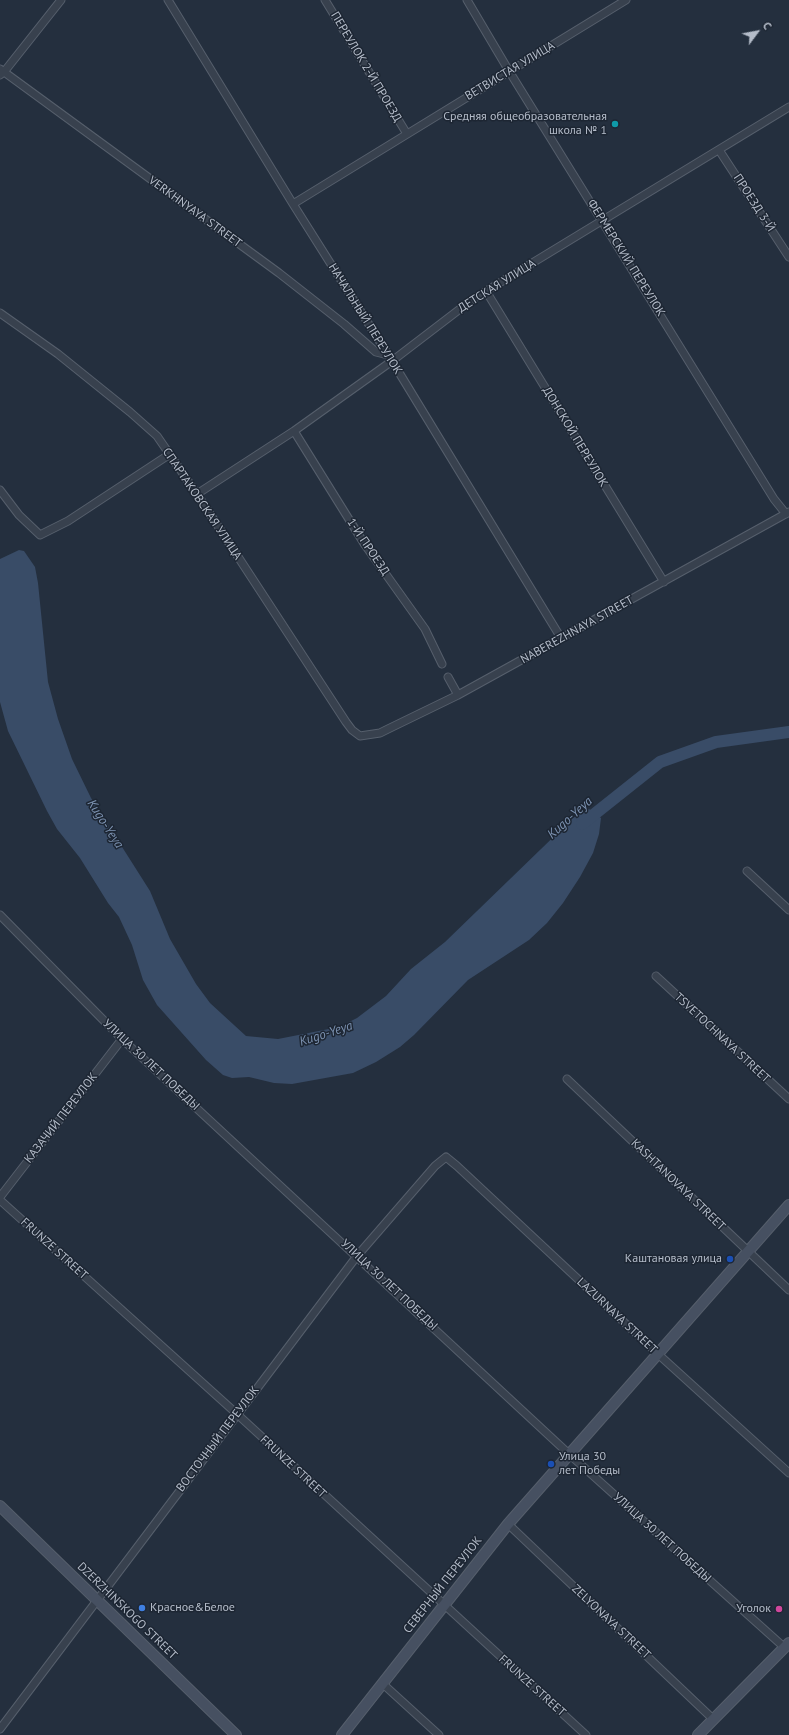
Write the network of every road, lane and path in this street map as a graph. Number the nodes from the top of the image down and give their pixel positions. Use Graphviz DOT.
graph roads {
  1 [pos="61,0"];
  2 [pos="168,0"];
  3 [pos="325,0"];
  4 [pos="467,0"];
  5 [pos="626,0"];
  6 [pos="509,71"];
  7 [pos="1,72"];
  8 [pos="789,107"];
  9 [pos="407,134"];
  10 [pos="720,150"];
  11 [pos="293,204"];
  12 [pos="603,221"];
  13 [pos="789,257"];
  14 [pos="486,291"];
  15 [pos="0,313"];
  16 [pos="390,358"];
  17 [pos="294,431"];
  18 [pos="170,454"];
  19 [pos="0,490"];
  20 [pos="197,494"];
  21 [pos="787,513"];
  22 [pos="664,582"];
  23 [pos="561,638"];
  24 [pos="442,664"];
  25 [pos="448,677"];
  26 [pos="458,695"];
  27 [pos="360,736"];
  28 [pos="747,870"];
  29 [pos="789,910"];
  30 [pos="0,915"];
  31 [pos="656,976"];
  32 [pos="122,1039"];
  33 [pos="567,1078"];
  34 [pos="789,1099"];
  35 [pos="446,1157"];
  36 [pos="0,1199"];
  37 [pos="789,1205"];
  38 [pos="747,1252"];
  39 [pos="357,1256"];
  40 [pos="789,1290"];
  41 [pos="658,1354"];
  42 [pos="237,1414"];
  43 [pos="569,1454"];
  44 [pos="789,1473"];
  45 [pos="0,1506"];
  46 [pos="508,1524"];
  47 [pos="97,1600"];
  48 [pos="442,1605"];
  49 [pos="787,1646"];
  50 [pos="383,1684"];
  51 [pos="714,1720"];
  52 [pos="0,1729"];
  53 [pos="236,1735"];
  54 [pos="342,1735"];
  55 [pos="439,1735"];
  56 [pos="586,1735"];
  57 [pos="698,1735"];
  1 -- 7 [label="street"];
  2 -- 11 [label="street, НАЧАЛЬНЫЙ ПЕРЕУЛОК"];
  3 -- 9 [label="street, ПЕРЕУЛОК 2-Й ПРОЕЗД"];
  4 -- 6 [label="street, ФЕРМЕРСКИЙ ПЕРЕУЛОК"];
  5 -- 6 [label="street, ВЕТВИСТАЯ УЛИЦА"];
  6 -- 9 [label="street, ВЕТВИСТАЯ УЛИЦА"];
  6 -- 12 [label="street, ФЕРМЕРСКИЙ ПЕРЕУЛОК"];
  7 -- 16 [label="street, VERKHNYAYA STREET"];
  8 -- 10 [label="street, ДЕТСКАЯ УЛИЦА"];
  9 -- 11 [label="street, ВЕТВИСТАЯ УЛИЦА"];
  10 -- 12 [label="street, ДЕТСКАЯ УЛИЦА"];
  10 -- 13 [label="street, ПРОЕЗД 3-Й"];
  11 -- 16 [label="street, НАЧАЛЬНЫЙ ПЕРЕУЛОК"];
  12 -- 14 [label="street, ДЕТСКАЯ УЛИЦА"];
  12 -- 21 [label="street, ФЕРМЕРСКИЙ ПЕРЕУЛОК"];
  14 -- 16 [label="street, ДЕТСКАЯ УЛИЦА"];
  14 -- 22 [label="street, ДОНСКОЙ ПЕРЕУЛОК"];
  15 -- 18 [label="street, СПАРТАКОВСКАЯ УЛИЦА"];
  16 -- 17 [label="street, ДЕТСКАЯ УЛИЦА"];
  16 -- 23 [label="street, НАЧАЛЬНЫЙ ПЕРЕУЛОК"];
  17 -- 20 [label="street, ДЕТСКАЯ УЛИЦА"];
  17 -- 24 [label="street, 1-Й ПРОЕЗД"];
  18 -- 19 [label="street"];
  18 -- 20 [label="street, СПАРТАКОВСКАЯ УЛИЦА"];
  20 -- 27 [label="street, СПАРТАКОВСКАЯ УЛИЦА"];
  21 -- 22 [label="street, NABEREZHNAYA STREET"];
  22 -- 23 [label="street, NABEREZHNAYA STREET"];
  23 -- 26 [label="street, NABEREZHNAYA STREET"];
  25 -- 26 [label="street"];
  26 -- 27 [label="street, NABEREZHNAYA STREET"];
  28 -- 29 [label="street"];
  30 -- 32 [label="street, УЛИЦА 30 ЛЕТ ПОБЕДЫ"];
  31 -- 34 [label="street, TSVETOCHNAYA STREET"];
  32 -- 36 [label="street, КАЗАЧИЙ ПЕРЕУЛОК"];
  32 -- 39 [label="street, УЛИЦА 30 ЛЕТ ПОБЕДЫ"];
  33 -- 38 [label="street, KASHTANOVAYA STREET"];
  35 -- 39 [label="street, ВОСТОЧНЫЙ ПЕРЕУЛОК"];
  35 -- 41 [label="street, LAZURNAYA STREET"];
  36 -- 42 [label="street, FRUNZE STREET"];
  37 -- 38 [label="street, СЕВЕРНЫЙ ПЕРЕУЛОК"];
  38 -- 40 [label="street, KASHTANOVAYA STREET"];
  38 -- 41 [label="street, СЕВЕРНЫЙ ПЕРЕУЛОК"];
  39 -- 42 [label="street, ВОСТОЧНЫЙ ПЕРЕУЛОК"];
  39 -- 43 [label="street, УЛИЦА 30 ЛЕТ ПОБЕДЫ"];
  41 -- 43 [label="street, СЕВЕРНЫЙ ПЕРЕУЛОК"];
  41 -- 44 [label="street, LAZURNAYA STREET"];
  42 -- 47 [label="street, ВОСТОЧНЫЙ ПЕРЕУЛОК"];
  42 -- 48 [label="street, FRUNZE STREET"];
  43 -- 46 [label="street, СЕВЕРНЫЙ ПЕРЕУЛОК"];
  43 -- 49 [label="street, УЛИЦА 30 ЛЕТ ПОБЕДЫ"];
  45 -- 47 [label="street, DZERZHINSKOGO STREET"];
  46 -- 48 [label="street, СЕВЕРНЫЙ ПЕРЕУЛОК"];
  46 -- 51 [label="street, ZELYONAYA STREET"];
  47 -- 52 [label="street, ВОСТОЧНЫЙ ПЕРЕУЛОК"];
  47 -- 53 [label="street, DZERZHINSKOGO STREET"];
  48 -- 50 [label="street, СЕВЕРНЫЙ ПЕРЕУЛОК"];
  48 -- 56 [label="street, FRUNZE STREET"];
  49 -- 51 [label="street"];
  50 -- 54 [label="street, СЕВЕРНЫЙ ПЕРЕУЛОК"];
  50 -- 55 [label="street"];
  51 -- 57 [label="street"];
}
